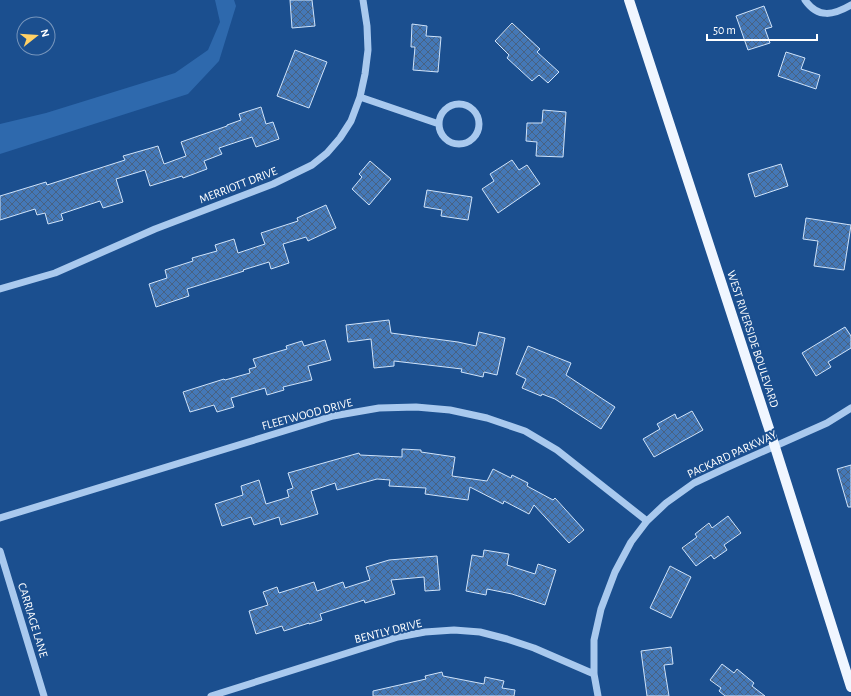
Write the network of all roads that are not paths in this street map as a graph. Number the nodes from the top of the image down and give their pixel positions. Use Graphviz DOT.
graph roads {
  1 [pos="363,0"];
  2 [pos="629,0"];
  3 [pos="805,0"];
  4 [pos="851,5"];
  5 [pos="360,97"];
  6 [pos="439,124"];
  7 [pos="0,289"];
  8 [pos="851,408"];
  9 [pos="775,447"];
  10 [pos="0,518"];
  11 [pos="647,521"];
  12 [pos="0,551"];
  13 [pos="594,674"];
  14 [pos="851,687"];
  15 [pos="44,696"];
  16 [pos="211,696"];
  17 [pos="598,696"];
  1 -- 5 [label="street, MERRIOTT DRIVE"];
  2 -- 9 [label="main road, WEST RIVERSIDE BOULEVARD"];
  3 -- 4 [label="street"];
  5 -- 6 [label="street"];
  5 -- 7 [label="street, MERRIOTT DRIVE"];
  6 -- 6 [label="street"];
  8 -- 9 [label="street, PACKARD PARKWAY"];
  9 -- 11 [label="street, PACKARD PARKWAY"];
  9 -- 14 [label="main road, WEST RIVERSIDE BOULEVARD"];
  10 -- 11 [label="street, FLEETWOOD DRIVE"];
  11 -- 13 [label="street, PACKARD PARKWAY"];
  12 -- 15 [label="street, CARRIAGE LANE"];
  13 -- 16 [label="street, BENTLY DRIVE"];
  13 -- 17 [label="street, PACKARD PARKWAY"];
}
